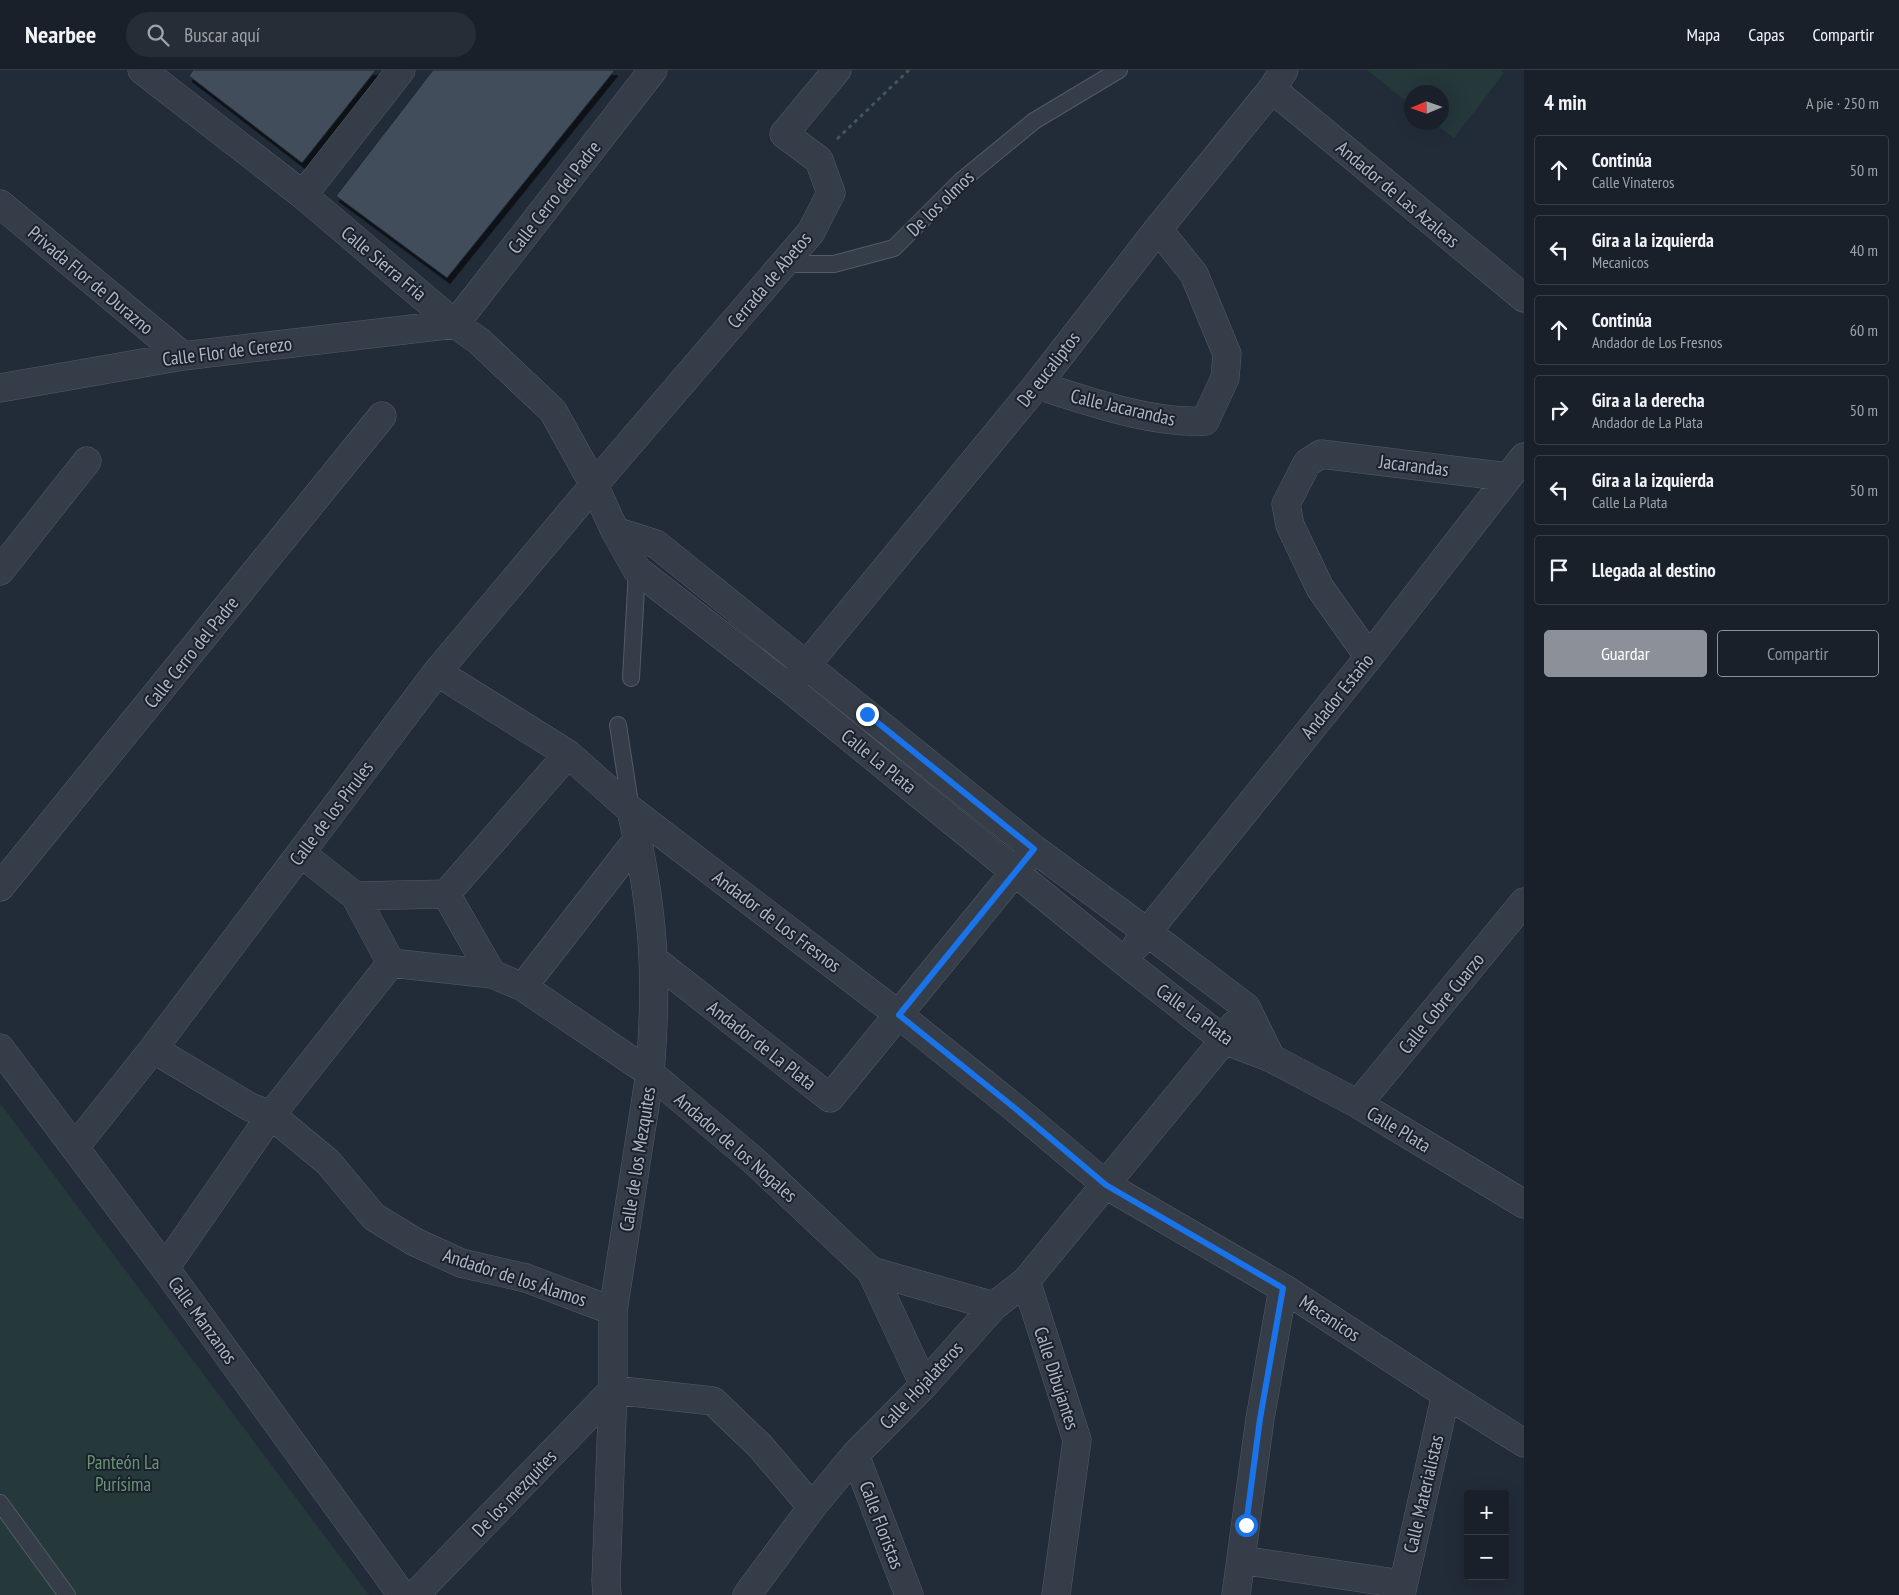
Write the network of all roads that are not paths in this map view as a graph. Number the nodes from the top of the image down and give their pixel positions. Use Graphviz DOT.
graph roads {
  1 [pos="401,70"];
  2 [pos="653,70"];
  3 [pos="837,70"];
  4 [pos="1120,70"];
  5 [pos="149,72"];
  6 [pos="1278,80"];
  7 [pos="303,195"];
  8 [pos="0,204"];
  9 [pos="1158,229"];
  10 [pos="784,264"];
  11 [pos="1524,298"];
  12 [pos="455,324"];
  13 [pos="183,356"];
  14 [pos="1037,385"];
  15 [pos="0,388"];
  16 [pos="382,416"];
  17 [pos="87,461"];
  18 [pos="1516,467"];
  19 [pos="594,485"];
  20 [pos="616,531"];
  21 [pos="656,544"];
  22 [pos="637,570"];
  23 [pos="0,571"];
  24 [pos="1369,657"];
  25 [pos="806,665"];
  26 [pos="437,672"];
  27 [pos="631,678"];
  28 [pos="788,687"];
  29 [pos="618,725"];
  30 [pos="568,754"];
  31 [pos="631,810"];
  32 [pos="638,839"];
  33 [pos="1034,849"];
  34 [pos="300,853"];
  35 [pos="1015,872"];
  36 [pos="0,887"];
  37 [pos="446,894"];
  38 [pos="355,896"];
  39 [pos="1524,902"];
  40 [pos="1147,932"];
  41 [pos="654,959"];
  42 [pos="1125,962"];
  43 [pos="391,963"];
  44 [pos="492,974"];
  45 [pos="523,988"];
  46 [pos="1246,1007"];
  47 [pos="899,1015"];
  48 [pos="1224,1040"];
  49 [pos="0,1048"];
  50 [pos="153,1049"];
  51 [pos="1271,1058"];
  52 [pos="650,1073"];
  53 [pos="1358,1104"];
  54 [pos="271,1115"];
  55 [pos="75,1147"];
  56 [pos="1106,1185"];
  57 [pos="1524,1204"];
  58 [pos="165,1268"];
  59 [pos="871,1271"];
  60 [pos="1026,1281"];
  61 [pos="1283,1288"];
  62 [pos="994,1306"];
  63 [pos="613,1311"];
  64 [pos="924,1385"];
  65 [pos="612,1390"];
  66 [pos="1446,1394"];
  67 [pos="1524,1443"];
  68 [pos="855,1455"];
  69 [pos="0,1503"];
  70 [pos="812,1507"];
  71 [pos="1241,1560"];
  72 [pos="1402,1590"];
  73 [pos="67,1595"];
  74 [pos="402,1595"];
  75 [pos="415,1595"];
  76 [pos="606,1595"];
  77 [pos="747,1595"];
  78 [pos="909,1595"];
  79 [pos="1056,1595"];
  80 [pos="1236,1595"];
  1 -- 7 [label="street"];
  2 -- 12 [label="street, Calle Cerro del Padre"];
  3 -- 10 [label="street, Cerrada de Abetos"];
  4 -- 10 [label="lane, De los olmos"];
  5 -- 7 [label="street, Calle Sierra Fría"];
  6 -- 9 [label="street, De eucaliptos"];
  6 -- 11 [label="street, Andador de Las Azaleas"];
  7 -- 12 [label="street, Calle Sierra Fría"];
  8 -- 13 [label="street, Privada Flor de Durazno"];
  9 -- 14 [label="street, De eucaliptos"];
  9 -- 14 [label="street, Calle Jacarandas"];
  10 -- 19 [label="street, Cerrada de Abetos"];
  12 -- 13 [label="street, Calle Flor de Cerezo"];
  12 -- 19 [label="street, Calle Sierra Fría"];
  13 -- 15 [label="street, Calle Flor de Cerezo"];
  14 -- 25 [label="street, De eucaliptos"];
  16 -- 36 [label="street, Calle Cerro del Padre"];
  17 -- 23 [label="street"];
  18 -- 24 [label="street, Andador Estaño"];
  18 -- 24 [label="street, Jacarandas"];
  19 -- 20 [label="street"];
  19 -- 26 [label="street, Calle de los Pirules"];
  20 -- 21 [label="street, Calle La Plata"];
  20 -- 22 [label="street, Calle La Plata"];
  21 -- 22 [label="street"];
  21 -- 25 [label="street, Calle La Plata"];
  22 -- 27 [label="lane"];
  22 -- 28 [label="street, Calle La Plata"];
  24 -- 40 [label="street, Andador Estaño"];
  25 -- 28 [label="street, De eucaliptos"];
  25 -- 33 [label="street, Calle La Plata"];
  26 -- 30 [label="street, Andador de Los Fresnos"];
  26 -- 34 [label="street, Calle de los Pirules"];
  28 -- 35 [label="street, Calle La Plata"];
  29 -- 31 [label="lane, Calle de los Mezquites"];
  30 -- 31 [label="street, Andador de Los Fresnos"];
  30 -- 37 [label="street"];
  31 -- 32 [label="street, Calle de los Mezquites"];
  31 -- 47 [label="street, Andador de Los Fresnos"];
  32 -- 41 [label="street, Calle de los Mezquites"];
  32 -- 45 [label="street"];
  33 -- 35 [label="street, Andador de La Plata"];
  33 -- 40 [label="street, Calle La Plata"];
  34 -- 38 [label="street"];
  34 -- 50 [label="street, Calle de los Pirules"];
  35 -- 42 [label="street, Calle La Plata"];
  35 -- 47 [label="street, Andador de La Plata"];
  37 -- 38 [label="street"];
  37 -- 44 [label="street"];
  38 -- 43 [label="street"];
  39 -- 53 [label="street, Calle Cobre Cuarzo"];
  40 -- 42 [label="street, Andador Estaño"];
  40 -- 46 [label="street, Calle La Plata"];
  41 -- 47 [label="street, Andador de La Plata"];
  41 -- 52 [label="street, Calle de los Mezquites"];
  42 -- 48 [label="street, Calle La Plata"];
  43 -- 44 [label="street, Andador de los Nogales"];
  43 -- 54 [label="street"];
  44 -- 45 [label="street, Andador de los Nogales"];
  45 -- 52 [label="street, Andador de los Nogales"];
  46 -- 48 [label="street, Calle Hojalateros"];
  46 -- 51 [label="street, Calle La Plata"];
  47 -- 56 [label="street, Andador de Los Fresnos"];
  48 -- 51 [label="street, Calle La Plata"];
  48 -- 56 [label="street, Calle Hojalateros"];
  49 -- 55 [label="street, Calle Manzanos"];
  50 -- 54 [label="street, Andador de los Álamos"];
  50 -- 55 [label="street, Calle de los Pirules"];
  51 -- 53 [label="street, Calle Plata"];
  52 -- 59 [label="street, Andador de los Nogales"];
  52 -- 63 [label="street, Calle de los Mezquites"];
  53 -- 57 [label="street, Calle Plata"];
  54 -- 58 [label="street"];
  54 -- 63 [label="street, Andador de los Álamos"];
  55 -- 58 [label="street, Calle Manzanos"];
  56 -- 60 [label="street, Calle Hojalateros"];
  56 -- 61 [label="street, Mecanicos"];
  58 -- 74 [label="street, Calle Manzanos"];
  59 -- 62 [label="street"];
  59 -- 64 [label="street, Andador de los Nogales"];
  60 -- 62 [label="street, Calle Hojalateros"];
  60 -- 79 [label="street, Calle Dibujantes"];
  61 -- 66 [label="street, Mecanicos"];
  61 -- 71 [label="street"];
  62 -- 64 [label="street, Calle Hojalateros"];
  63 -- 65 [label="street, Calle de los Mezquites"];
  64 -- 68 [label="street, Calle Hojalateros"];
  65 -- 70 [label="street"];
  65 -- 75 [label="street, De los mezquites"];
  65 -- 76 [label="street, Calle de los Mezquites"];
  66 -- 67 [label="street, Mecanicos"];
  66 -- 72 [label="street, Calle Materialistas"];
  68 -- 70 [label="street, Calle Hojalateros"];
  68 -- 78 [label="street, Calle Floristas"];
  69 -- 73 [label="lane"];
  70 -- 77 [label="street, Calle Hojalateros"];
  71 -- 72 [label="street"];
  71 -- 80 [label="street"];
}
